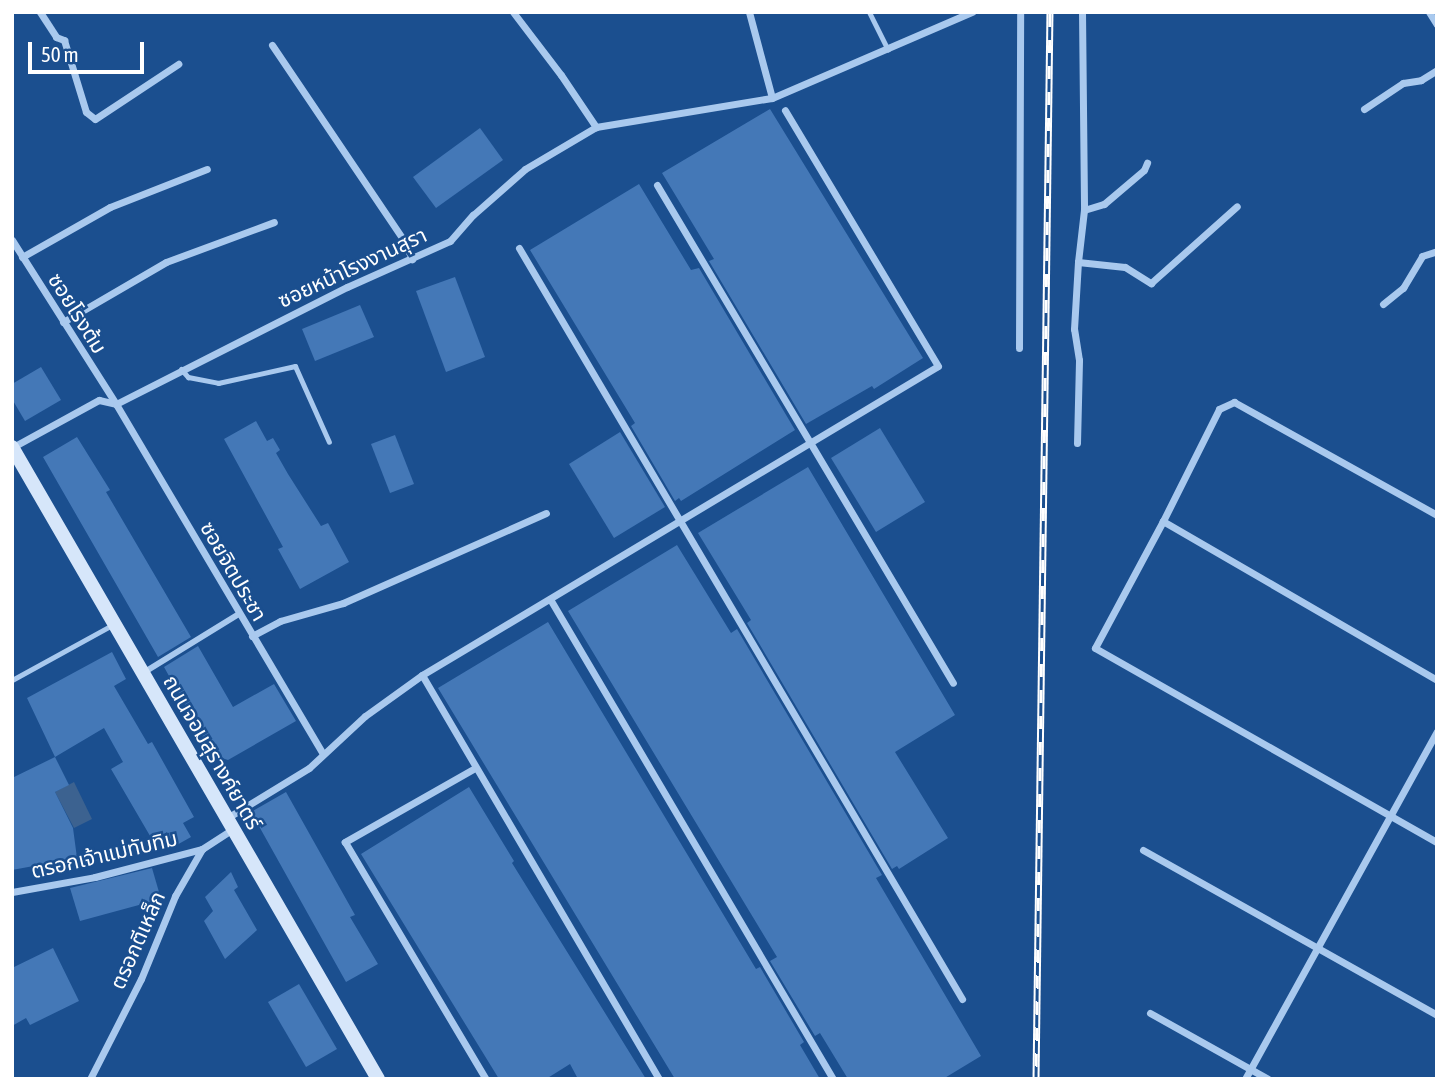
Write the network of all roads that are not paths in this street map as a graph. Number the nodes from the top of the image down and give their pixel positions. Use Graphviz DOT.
graph roads {
  1 [pos="40,12"];
  2 [pos="513,12"];
  3 [pos="748,12"];
  4 [pos="869,12"];
  5 [pos="972,12"];
  6 [pos="1020,12"];
  7 [pos="1082,12"];
  8 [pos="1429,12"];
  9 [pos="1437,25"];
  10 [pos="272,45"];
  11 [pos="888,50"];
  12 [pos="178,64"];
  13 [pos="1437,70"];
  14 [pos="772,98"];
  15 [pos="1364,109"];
  16 [pos="785,110"];
  17 [pos="596,127"];
  18 [pos="1147,163"];
  19 [pos="207,169"];
  20 [pos="657,185"];
  21 [pos="1237,206"];
  22 [pos="1084,210"];
  23 [pos="274,222"];
  24 [pos="12,240"];
  25 [pos="519,248"];
  26 [pos="1437,251"];
  27 [pos="22,257"];
  28 [pos="412,259"];
  29 [pos="1078,262"];
  30 [pos="1383,304"];
  31 [pos="63,322"];
  32 [pos="1019,348"];
  33 [pos="181,369"];
  34 [pos="116,404"];
  35 [pos="329,442"];
  36 [pos="809,442"];
  37 [pos="1077,443"];
  38 [pos="12,447"];
  39 [pos="546,513"];
  40 [pos="1437,515"];
  41 [pos="679,520"];
  42 [pos="1163,522"];
  43 [pos="550,600"];
  44 [pos="239,614"];
  45 [pos="114,624"];
  46 [pos="252,636"];
  47 [pos="144,673"];
  48 [pos="422,675"];
  49 [pos="12,680"];
  50 [pos="1437,680"];
  51 [pos="953,682"];
  52 [pos="1437,732"];
  53 [pos="323,754"];
  54 [pos="475,768"];
  55 [pos="1391,816"];
  56 [pos="230,823"];
  57 [pos="1437,842"];
  58 [pos="202,849"];
  59 [pos="1143,850"];
  60 [pos="12,892"];
  61 [pos="1318,948"];
  62 [pos="962,999"];
  63 [pos="1150,1013"];
  64 [pos="1437,1015"];
  65 [pos="1251,1069"];
  66 [pos="90,1079"];
  67 [pos="378,1079"];
  68 [pos="486,1079"];
  69 [pos="659,1079"];
  70 [pos="833,1079"];
  71 [pos="1245,1079"];
  72 [pos="1268,1079"];
  1 -- 12 [label="street"];
  2 -- 17 [label="street"];
  3 -- 14 [label="street"];
  4 -- 11 [label="lane"];
  5 -- 11 [label="street, ซอยหน้าโรงงานสุรา"];
  6 -- 32 [label="street"];
  7 -- 22 [label="street"];
  8 -- 9 [label="street"];
  10 -- 28 [label="street"];
  11 -- 14 [label="street, ซอยหน้าโรงงานสุรา"];
  13 -- 15 [label="street"];
  14 -- 17 [label="street, ซอยหน้าโรงงานสุรา"];
  16 -- 36 [label="street, ตรอกตีเหล็ก"];
  17 -- 28 [label="street, ซอยหน้าโรงงานสุรา"];
  18 -- 22 [label="street"];
  19 -- 27 [label="street"];
  20 -- 36 [label="street"];
  21 -- 29 [label="street"];
  22 -- 29 [label="street"];
  23 -- 31 [label="street"];
  24 -- 27 [label="street, ซอยโรงต้ม"];
  25 -- 41 [label="street"];
  26 -- 30 [label="street"];
  27 -- 31 [label="street, ซอยโรงต้ม"];
  28 -- 33 [label="street, ซอยหน้าโรงงานสุรา"];
  29 -- 37 [label="street"];
  31 -- 34 [label="street, ซอยโรงต้ม"];
  33 -- 34 [label="street, ซอยหน้าโรงงานสุรา"];
  33 -- 35 [label="lane"];
  34 -- 38 [label="street, ซอยหน้าโรงงานสุรา"];
  34 -- 44 [label="street, ซอยจิตประชา"];
  36 -- 41 [label="street, ตรอกตีเหล็ก"];
  36 -- 51 [label="street"];
  38 -- 45 [label="main road, ถนนจอมสุรางค์ยาตร์"];
  39 -- 46 [label="street"];
  40 -- 42 [label="street"];
  41 -- 43 [label="street, ตรอกตีเหล็ก"];
  41 -- 62 [label="street"];
  42 -- 50 [label="street"];
  42 -- 55 [label="street"];
  43 -- 48 [label="street, ตรอกตีเหล็ก"];
  43 -- 70 [label="street"];
  44 -- 46 [label="street, ซอยจิตประชา"];
  44 -- 47 [label="street"];
  45 -- 47 [label="main road, ถนนจอมสุรางค์ยาตร์"];
  45 -- 49 [label="lane"];
  46 -- 53 [label="street, ซอยจิตประชา"];
  47 -- 56 [label="main road, ถนนจอมสุรางค์ยาตร์"];
  48 -- 53 [label="street, ตรอกตีเหล็ก"];
  48 -- 54 [label="street"];
  52 -- 55 [label="street"];
  53 -- 56 [label="street, ตรอกตีเหล็ก"];
  54 -- 68 [label="street"];
  54 -- 69 [label="street"];
  55 -- 57 [label="street"];
  55 -- 61 [label="street"];
  56 -- 58 [label="street, ตรอกตีเหล็ก"];
  56 -- 67 [label="main road, ถนนจอมสุรางค์ยาตร์"];
  58 -- 60 [label="street, ตรอกเจ้าแม่ทับทิม"];
  58 -- 66 [label="street, ตรอกตีเหล็ก"];
  59 -- 61 [label="street"];
  61 -- 64 [label="street"];
  61 -- 65 [label="street"];
  63 -- 65 [label="street"];
  65 -- 71 [label="street"];
  65 -- 72 [label="street"];
}
